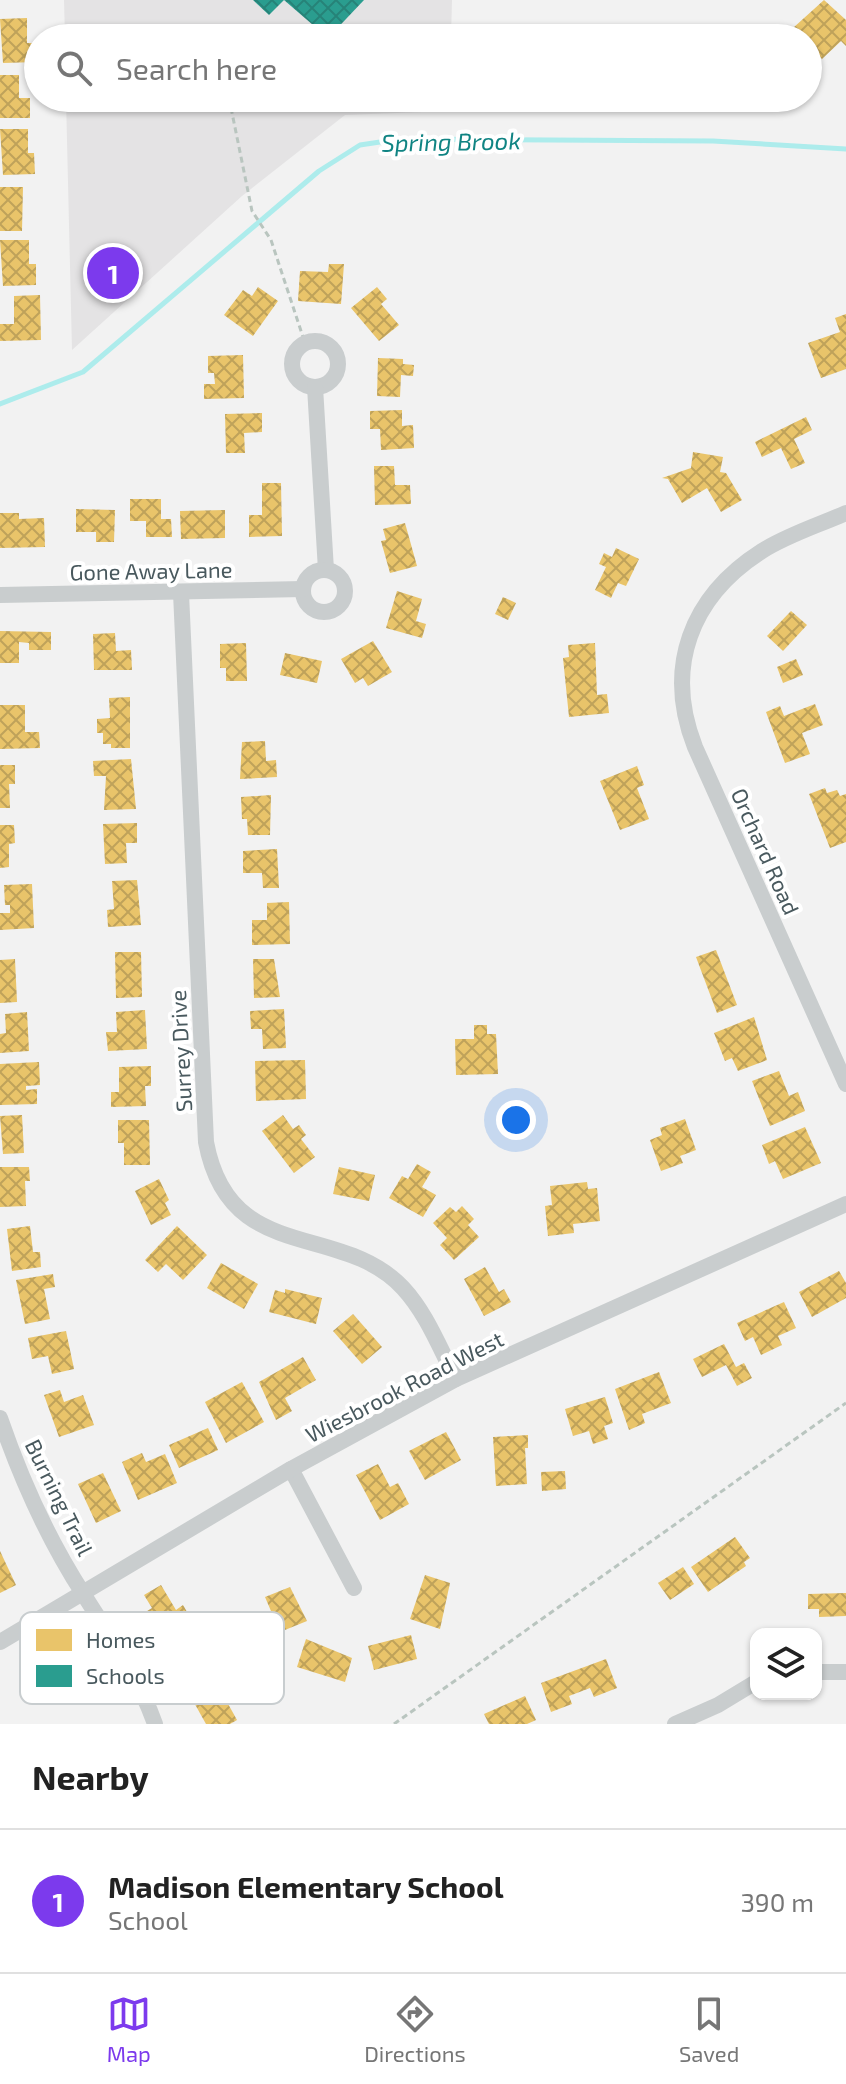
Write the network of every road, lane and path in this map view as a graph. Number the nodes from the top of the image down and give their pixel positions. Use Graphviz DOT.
graph roads {
  1 [pos="232,112"];
  2 [pos="305,343"];
  3 [pos="315,387"];
  4 [pos="846,513"];
  5 [pos="326,570"];
  6 [pos="303,589"];
  7 [pos="181,593"];
  8 [pos="0,595"];
  9 [pos="846,1084"];
  10 [pos="846,1204"];
  11 [pos="456,1379"];
  12 [pos="846,1403"];
  13 [pos="0,1418"];
  14 [pos="291,1469"];
  15 [pos="354,1588"];
  16 [pos="83,1594"];
  17 [pos="52,1612"];
  18 [pos="95,1612"];
  19 [pos="20,1630"];
  20 [pos="0,1642"];
  21 [pos="822,1672"];
  22 [pos="846,1672"];
  23 [pos="750,1685"];
  24 [pos="146,1704"];
  25 [pos="155,1724"];
  26 [pos="394,1724"];
  27 [pos="675,1724"];
  1 -- 2 [label="path"];
  2 -- 3 [label="street"];
  2 -- 3 [label="street"];
  3 -- 5 [label="street"];
  4 -- 9 [label="street, Orchard Road"];
  5 -- 6 [label="street"];
  5 -- 6 [label="street"];
  6 -- 7 [label="street, Gone Away Lane"];
  7 -- 8 [label="street, Gone Away Lane"];
  7 -- 11 [label="street, Surrey Drive"];
  10 -- 11 [label="street, Wiesbrook Road West"];
  11 -- 14 [label="street, Wiesbrook Road West"];
  12 -- 26 [label="path"];
  13 -- 16 [label="street, Burning Trail"];
  14 -- 15 [label="street"];
  14 -- 16 [label="street, Wiesbrook Road West"];
  16 -- 17 [label="street, Wiesbrook Road West"];
  16 -- 18 [label="street, Burning Trail"];
  19 -- 20 [label="street, Wiesbrook Road West"];
  21 -- 22 [label="street"];
  23 -- 27 [label="street"];
  24 -- 25 [label="street, Burning Trail"];
}
